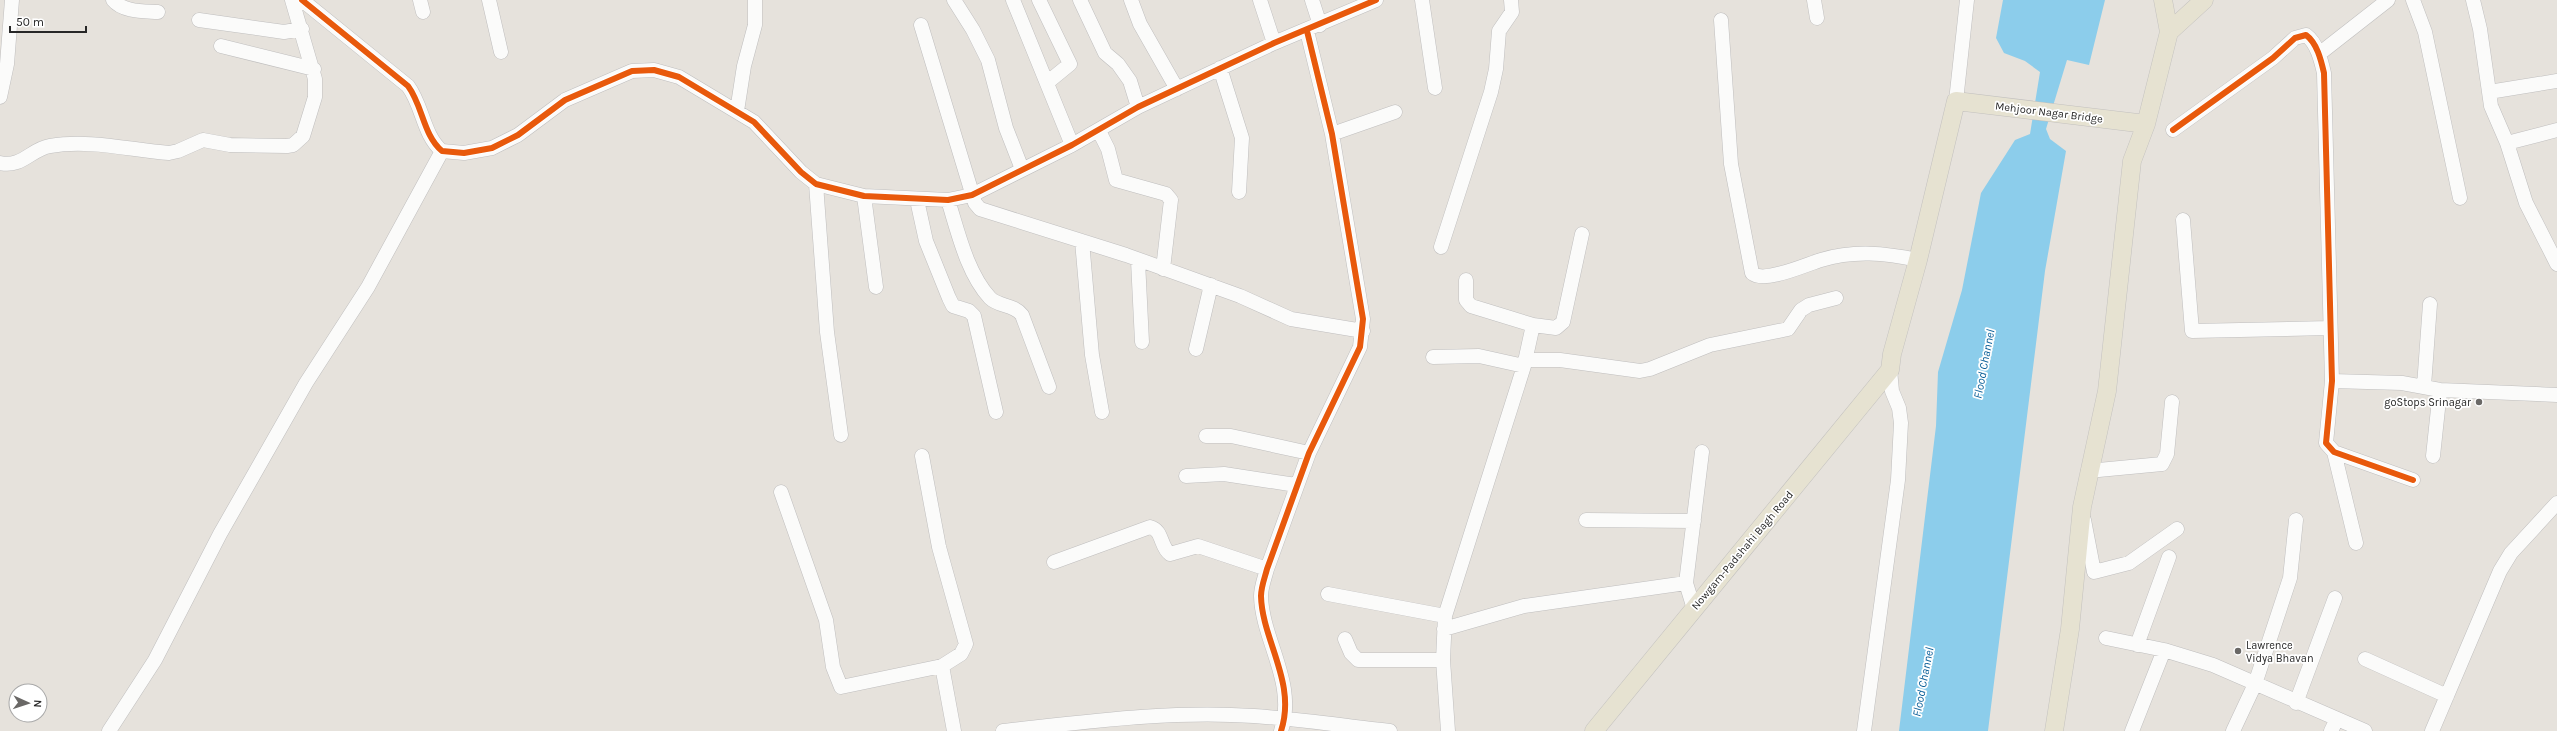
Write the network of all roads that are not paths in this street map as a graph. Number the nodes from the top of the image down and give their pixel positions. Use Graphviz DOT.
graph roads {
  1 [pos="12,0"];
  2 [pos="113,0"];
  3 [pos="292,0"];
  4 [pos="302,0"];
  5 [pos="490,0"];
  6 [pos="755,0"];
  7 [pos="954,0"];
  8 [pos="1013,0"];
  9 [pos="1039,0"];
  10 [pos="1080,0"];
  11 [pos="1131,0"];
  12 [pos="1260,0"];
  13 [pos="1312,0"];
  14 [pos="1376,0"];
  15 [pos="1422,0"];
  16 [pos="1510,0"];
  17 [pos="1814,0"];
  18 [pos="1967,0"];
  19 [pos="2163,0"];
  20 [pos="2204,0"];
  21 [pos="2388,0"];
  22 [pos="2413,0"];
  23 [pos="2473,0"];
  24 [pos="158,12"];
  25 [pos="1816,18"];
  26 [pos="199,20"];
  27 [pos="1721,20"];
  28 [pos="921,25"];
  29 [pos="1314,28"];
  30 [pos="302,29"];
  31 [pos="2169,32"];
  32 [pos="1274,43"];
  33 [pos="221,46"];
  34 [pos="501,52"];
  35 [pos="2319,54"];
  36 [pos="1220,68"];
  37 [pos="314,69"];
  38 [pos="2557,81"];
  39 [pos="1048,82"];
  40 [pos="1435,88"];
  41 [pos="1177,89"];
  42 [pos="2489,92"];
  43 [pos="0,98"];
  44 [pos="1963,102"];
  45 [pos="1138,107"];
  46 [pos="737,110"];
  47 [pos="1395,112"];
  48 [pos="2146,124"];
  49 [pos="2173,130"];
  50 [pos="2557,130"];
  51 [pos="1099,131"];
  52 [pos="1332,134"];
  53 [pos="2507,143"];
  54 [pos="1072,145"];
  55 [pos="442,151"];
  56 [pos="0,163"];
  57 [pos="1022,169"];
  58 [pos="816,184"];
  59 [pos="1239,192"];
  60 [pos="972,195"];
  61 [pos="864,196"];
  62 [pos="2460,198"];
  63 [pos="917,200"];
  64 [pos="948,200"];
  65 [pos="2183,220"];
  66 [pos="1582,234"];
  67 [pos="1082,241"];
  68 [pos="1441,247"];
  69 [pos="1918,260"];
  70 [pos="1138,261"];
  71 [pos="2557,264"];
  72 [pos="1164,268"];
  73 [pos="1466,280"];
  74 [pos="1211,285"];
  75 [pos="876,287"];
  76 [pos="1836,298"];
  77 [pos="2430,304"];
  78 [pos="1533,324"];
  79 [pos="2330,328"];
  80 [pos="1363,331"];
  81 [pos="1142,342"];
  82 [pos="1196,349"];
  83 [pos="1433,357"];
  84 [pos="1524,363"];
  85 [pos="1890,370"];
  86 [pos="2332,381"];
  87 [pos="2424,386"];
  88 [pos="1049,387"];
  89 [pos="2440,390"];
  90 [pos="2557,395"];
  91 [pos="2172,402"];
  92 [pos="996,412"];
  93 [pos="1102,412"];
  94 [pos="841,435"];
  95 [pos="1206,436"];
  96 [pos="1702,452"];
  97 [pos="2334,452"];
  98 [pos="1309,453"];
  99 [pos="922,456"];
  100 [pos="2433,456"];
  101 [pos="2088,471"];
  102 [pos="1186,476"];
  103 [pos="2413,480"];
  104 [pos="1296,485"];
  105 [pos="781,492"];
  106 [pos="2557,503"];
  107 [pos="2082,506"];
  108 [pos="1586,520"];
  109 [pos="2296,520"];
  110 [pos="1694,521"];
  111 [pos="2177,530"];
  112 [pos="2356,543"];
  113 [pos="2169,557"];
  114 [pos="1054,562"];
  115 [pos="1267,569"];
  116 [pos="1686,583"];
  117 [pos="1328,594"];
  118 [pos="2335,598"];
  119 [pos="1694,609"];
  120 [pos="1444,623"];
  121 [pos="2106,638"];
  122 [pos="1345,639"];
  123 [pos="2137,644"];
  124 [pos="2164,650"];
  125 [pos="2365,659"];
  126 [pos="1443,660"];
  127 [pos="942,666"];
  128 [pos="2255,684"];
  129 [pos="2447,696"];
  130 [pos="2296,703"];
  131 [pos="1283,725"];
  132 [pos="2334,725"];
  133 [pos="110,731"];
  134 [pos="954,731"];
  135 [pos="1003,731"];
  136 [pos="1390,731"];
  137 [pos="1448,731"];
  138 [pos="1594,731"];
  139 [pos="1864,731"];
  140 [pos="2054,731"];
  141 [pos="2132,731"];
  142 [pos="2233,731"];
  143 [pos="2365,731"];
  144 [pos="2432,731"];
  1 -- 43 [label="street"];
  2 -- 24 [label="street"];
  3 -- 30 [label="street"];
  4 -- 55 [label="street"];
  5 -- 34 [label="street"];
  6 -- 46 [label="street"];
  7 -- 57 [label="street"];
  8 -- 39 [label="street"];
  9 -- 39 [label="street"];
  10 -- 45 [label="street"];
  11 -- 41 [label="street"];
  12 -- 32 [label="street"];
  13 -- 29 [label="street"];
  14 -- 29 [label="street"];
  15 -- 40 [label="street"];
  16 -- 68 [label="street"];
  17 -- 25 [label="street"];
  18 -- 44 [label="street"];
  19 -- 31 [label="main road"];
  20 -- 31 [label="main road"];
  21 -- 35 [label="street"];
  22 -- 62 [label="street"];
  23 -- 42 [label="street"];
  26 -- 30 [label="street"];
  27 -- 69 [label="street"];
  28 -- 60 [label="street"];
  29 -- 32 [label="street"];
  29 -- 52 [label="street"];
  30 -- 37 [label="street"];
  31 -- 48 [label="main road"];
  32 -- 36 [label="street"];
  33 -- 37 [label="street"];
  35 -- 49 [label="street"];
  35 -- 79 [label="street"];
  36 -- 41 [label="street"];
  36 -- 59 [label="street"];
  37 -- 56 [label="street"];
  38 -- 42 [label="street"];
  39 -- 54 [label="street"];
  41 -- 45 [label="street"];
  42 -- 53 [label="street"];
  44 -- 48 [label="main road, Mehjoor Nagar Bridge"];
  44 -- 69 [label="main road"];
  45 -- 51 [label="street"];
  46 -- 55 [label="street"];
  46 -- 58 [label="street"];
  47 -- 52 [label="street"];
  48 -- 101 [label="main road"];
  50 -- 53 [label="street"];
  51 -- 54 [label="street"];
  51 -- 72 [label="street"];
  52 -- 80 [label="street"];
  53 -- 71 [label="street"];
  54 -- 57 [label="street"];
  55 -- 133 [label="street"];
  57 -- 60 [label="street"];
  58 -- 61 [label="street"];
  58 -- 94 [label="street"];
  60 -- 64 [label="street"];
  60 -- 67 [label="street"];
  61 -- 63 [label="street"];
  61 -- 75 [label="street"];
  63 -- 64 [label="street"];
  63 -- 92 [label="street"];
  64 -- 88 [label="street"];
  65 -- 79 [label="street"];
  66 -- 78 [label="street"];
  67 -- 70 [label="street"];
  67 -- 93 [label="street"];
  69 -- 85 [label="main road"];
  70 -- 72 [label="street"];
  70 -- 81 [label="street"];
  72 -- 74 [label="street"];
  73 -- 78 [label="street"];
  74 -- 80 [label="street"];
  74 -- 82 [label="street"];
  76 -- 84 [label="street"];
  77 -- 87 [label="street"];
  78 -- 84 [label="street"];
  79 -- 86 [label="street"];
  80 -- 98 [label="street"];
  83 -- 84 [label="street"];
  84 -- 120 [label="street"];
  85 -- 119 [label="main road, Nowgam-Padshahi Bagh Road"];
  85 -- 139 [label="street"];
  86 -- 87 [label="street"];
  86 -- 97 [label="street"];
  87 -- 89 [label="street"];
  89 -- 90 [label="street"];
  89 -- 100 [label="street"];
  91 -- 101 [label="street"];
  95 -- 98 [label="street"];
  96 -- 110 [label="street"];
  97 -- 103 [label="street"];
  97 -- 112 [label="street"];
  98 -- 104 [label="street"];
  99 -- 127 [label="street"];
  101 -- 107 [label="main road"];
  102 -- 104 [label="street"];
  104 -- 115 [label="street"];
  105 -- 127 [label="street"];
  106 -- 129 [label="street"];
  107 -- 111 [label="street"];
  107 -- 140 [label="main road"];
  108 -- 110 [label="street"];
  109 -- 128 [label="street"];
  110 -- 116 [label="street"];
  113 -- 123 [label="street"];
  114 -- 115 [label="street"];
  115 -- 131 [label="street"];
  116 -- 119 [label="street"];
  116 -- 120 [label="street"];
  117 -- 120 [label="street"];
  118 -- 130 [label="street"];
  119 -- 138 [label="main road, Nowgam-Padshahi Bagh Road"];
  120 -- 126 [label="street"];
  121 -- 123 [label="street"];
  122 -- 126 [label="street"];
  123 -- 124 [label="street"];
  124 -- 128 [label="street"];
  124 -- 141 [label="street"];
  125 -- 129 [label="street"];
  126 -- 137 [label="street"];
  127 -- 134 [label="street"];
  128 -- 130 [label="street"];
  128 -- 142 [label="street"];
  129 -- 144 [label="street"];
  130 -- 132 [label="street"];
  131 -- 135 [label="street"];
  131 -- 136 [label="street"];
  132 -- 143 [label="street"];
}
